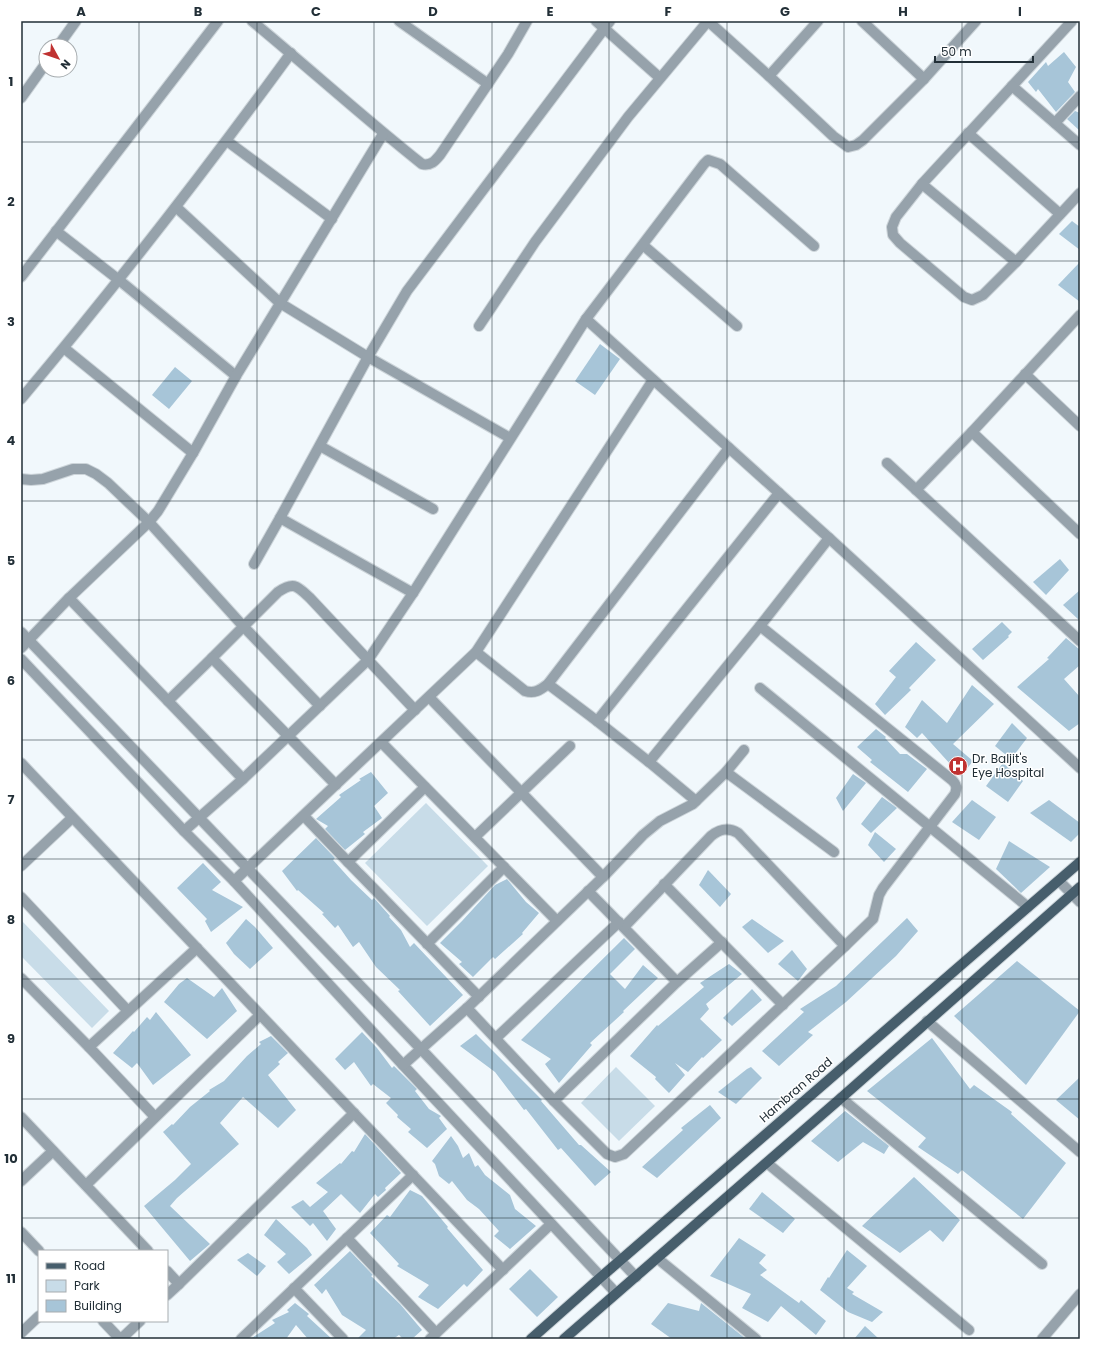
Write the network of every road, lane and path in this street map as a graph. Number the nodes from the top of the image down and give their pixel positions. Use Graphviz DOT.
graph roads {
  1 [pos="76,21"];
  2 [pos="218,21"];
  3 [pos="252,21"];
  4 [pos="399,21"];
  5 [pos="527,21"];
  6 [pos="596,21"];
  7 [pos="708,21"];
  8 [pos="818,21"];
  9 [pos="862,21"];
  10 [pos="1072,21"];
  11 [pos="970,23"];
  12 [pos="607,24"];
  13 [pos="64,38"];
  14 [pos="292,53"];
  15 [pos="38,74"];
  16 [pos="769,76"];
  17 [pos="660,78"];
  18 [pos="924,79"];
  19 [pos="488,84"];
  20 [pos="1012,86"];
  21 [pos="1080,96"];
  22 [pos="21,98"];
  23 [pos="1055,123"];
  24 [pos="968,133"];
  25 [pos="383,134"];
  26 [pos="227,141"];
  27 [pos="1080,145"];
  28 [pos="922,184"];
  29 [pos="1080,193"];
  30 [pos="176,207"];
  31 [pos="1060,214"];
  32 [pos="332,219"];
  33 [pos="56,232"];
  34 [pos="642,245"];
  35 [pos="814,246"];
  36 [pos="1016,262"];
  37 [pos="21,277"];
  38 [pos="119,280"];
  39 [pos="280,303"];
  40 [pos="1080,315"];
  41 [pos="586,319"];
  42 [pos="479,326"];
  43 [pos="737,326"];
  44 [pos="64,348"];
  45 [pos="368,357"];
  46 [pos="1025,374"];
  47 [pos="236,376"];
  48 [pos="654,380"];
  49 [pos="21,399"];
  50 [pos="1080,426"];
  51 [pos="972,432"];
  52 [pos="510,438"];
  53 [pos="320,446"];
  54 [pos="729,448"];
  55 [pos="193,453"];
  56 [pos="887,463"];
  57 [pos="21,479"];
  58 [pos="916,490"];
  59 [pos="779,493"];
  60 [pos="433,509"];
  61 [pos="280,518"];
  62 [pos="148,522"];
  63 [pos="1080,534"];
  64 [pos="829,538"];
  65 [pos="254,564"];
  66 [pos="413,593"];
  67 [pos="69,598"];
  68 [pos="243,626"];
  69 [pos="760,626"];
  70 [pos="21,632"];
  71 [pos="29,640"];
  72 [pos="1080,641"];
  73 [pos="21,648"];
  74 [pos="476,652"];
  75 [pos="212,658"];
  76 [pos="21,659"];
  77 [pos="368,660"];
  78 [pos="548,684"];
  79 [pos="760,688"];
  80 [pos="429,697"];
  81 [pos="168,701"];
  82 [pos="320,706"];
  83 [pos="415,710"];
  84 [pos="597,721"];
  85 [pos="289,736"];
  86 [pos="382,742"];
  87 [pos="570,746"];
  88 [pos="744,750"];
  89 [pos="649,762"];
  90 [pos="21,763"];
  91 [pos="1080,768"];
  92 [pos="726,772"];
  93 [pos="243,779"];
  94 [pos="336,785"];
  95 [pos="425,787"];
  96 [pos="522,793"];
  97 [pos="696,801"];
  98 [pos="304,816"];
  99 [pos="72,818"];
  100 [pos="199,818"];
  101 [pos="930,827"];
  102 [pos="184,831"];
  103 [pos="475,837"];
  104 [pos="834,852"];
  105 [pos="348,862"];
  106 [pos="1080,862"];
  107 [pos="21,866"];
  108 [pos="504,867"];
  109 [pos="247,869"];
  110 [pos="602,877"];
  111 [pos="234,881"];
  112 [pos="1059,881"];
  113 [pos="664,884"];
  114 [pos="1080,887"];
  115 [pos="588,890"];
  116 [pos="1072,894"];
  117 [pos="21,897"];
  118 [pos="1080,902"];
  119 [pos="1028,907"];
  120 [pos="557,921"];
  121 [pos="621,925"];
  122 [pos="722,942"];
  123 [pos="427,944"];
  124 [pos="845,946"];
  125 [pos="197,948"];
  126 [pos="21,978"];
  127 [pos="677,982"];
  128 [pos="479,997"];
  129 [pos="782,1005"];
  130 [pos="468,1008"];
  131 [pos="128,1011"];
  132 [pos="260,1015"];
  133 [pos="927,1021"];
  134 [pos="496,1038"];
  135 [pos="89,1047"];
  136 [pos="421,1049"];
  137 [pos="403,1065"];
  138 [pos="841,1098"];
  139 [pos="554,1101"];
  140 [pos="354,1113"];
  141 [pos="21,1117"];
  142 [pos="155,1117"];
  143 [pos="53,1151"];
  144 [pos="1080,1152"];
  145 [pos="767,1163"];
  146 [pos="413,1175"];
  147 [pos="21,1181"];
  148 [pos="86,1185"];
  149 [pos="551,1224"];
  150 [pos="21,1232"];
  151 [pos="347,1238"];
  152 [pos="38,1250"];
  153 [pos="147,1250"];
  154 [pos="657,1258"];
  155 [pos="620,1260"];
  156 [pos="1042,1264"];
  157 [pos="503,1270"];
  158 [pos="168,1272"];
  159 [pos="601,1276"];
  160 [pos="636,1277"];
  161 [pos="179,1284"];
  162 [pos="294,1288"];
  163 [pos="616,1293"];
  164 [pos="168,1294"];
  165 [pos="1080,1294"];
  166 [pos="38,1317"];
  167 [pos="104,1322"];
  168 [pos="139,1322"];
  169 [pos="969,1330"];
  170 [pos="21,1333"];
  171 [pos="433,1336"];
  172 [pos="120,1339"];
  173 [pos="241,1339"];
  174 [pos="342,1339"];
  175 [pos="531,1339"];
  176 [pos="566,1339"];
  177 [pos="756,1339"];
  178 [pos="1042,1339"];
  1 -- 13 [label="street"];
  2 -- 33 [label="street"];
  3 -- 14 [label="street"];
  4 -- 19 [label="street"];
  5 -- 19 [label="street"];
  6 -- 12 [label="street"];
  7 -- 16 [label="street"];
  7 -- 17 [label="street"];
  8 -- 16 [label="street"];
  9 -- 18 [label="street"];
  10 -- 20 [label="street"];
  11 -- 18 [label="street"];
  12 -- 17 [label="street"];
  12 -- 45 [label="street"];
  14 -- 25 [label="street"];
  14 -- 26 [label="street"];
  15 -- 22 [label="street"];
  16 -- 18 [label="street"];
  17 -- 42 [label="street"];
  19 -- 25 [label="street"];
  20 -- 23 [label="street"];
  20 -- 24 [label="street"];
  21 -- 23 [label="street"];
  23 -- 27 [label="street"];
  24 -- 28 [label="street"];
  24 -- 31 [label="street"];
  25 -- 32 [label="street"];
  26 -- 30 [label="street"];
  26 -- 32 [label="street"];
  28 -- 36 [label="street"];
  28 -- 36 [label="street"];
  29 -- 31 [label="street"];
  30 -- 38 [label="street"];
  30 -- 39 [label="street"];
  31 -- 36 [label="street"];
  32 -- 39 [label="street"];
  33 -- 37 [label="street"];
  33 -- 38 [label="street"];
  34 -- 35 [label="street"];
  34 -- 41 [label="street"];
  34 -- 43 [label="street"];
  38 -- 44 [label="street"];
  38 -- 47 [label="street"];
  39 -- 45 [label="street"];
  39 -- 47 [label="street"];
  40 -- 46 [label="street"];
  41 -- 48 [label="street"];
  41 -- 52 [label="street"];
  44 -- 49 [label="street"];
  44 -- 55 [label="street"];
  45 -- 52 [label="street"];
  45 -- 53 [label="street"];
  46 -- 50 [label="street"];
  46 -- 51 [label="street"];
  47 -- 55 [label="street"];
  48 -- 54 [label="street"];
  48 -- 74 [label="street"];
  51 -- 58 [label="street"];
  51 -- 63 [label="street"];
  52 -- 66 [label="street"];
  53 -- 60 [label="street"];
  53 -- 61 [label="street"];
  54 -- 59 [label="street"];
  54 -- 78 [label="street"];
  55 -- 62 [label="street"];
  56 -- 58 [label="street"];
  57 -- 62 [label="street"];
  58 -- 72 [label="street"];
  59 -- 64 [label="street"];
  59 -- 84 [label="street"];
  61 -- 65 [label="street"];
  61 -- 66 [label="street"];
  62 -- 67 [label="street"];
  62 -- 68 [label="street"];
  64 -- 69 [label="street"];
  64 -- 91 [label="street"];
  66 -- 77 [label="street"];
  67 -- 71 [label="street"];
  67 -- 81 [label="street"];
  68 -- 75 [label="street"];
  68 -- 77 [label="street"];
  68 -- 82 [label="street"];
  69 -- 89 [label="street"];
  69 -- 101 [label="street"];
  70 -- 71 [label="street"];
  71 -- 73 [label="street"];
  71 -- 100 [label="street"];
  74 -- 78 [label="street"];
  74 -- 80 [label="street"];
  75 -- 81 [label="street"];
  75 -- 85 [label="street"];
  76 -- 102 [label="street"];
  77 -- 82 [label="street"];
  77 -- 83 [label="street"];
  78 -- 84 [label="street"];
  79 -- 101 [label="street"];
  80 -- 83 [label="street"];
  80 -- 96 [label="street"];
  81 -- 93 [label="street"];
  82 -- 85 [label="street"];
  83 -- 86 [label="street"];
  84 -- 89 [label="street"];
  85 -- 93 [label="street"];
  85 -- 94 [label="street"];
  86 -- 94 [label="street"];
  86 -- 95 [label="street"];
  87 -- 96 [label="street"];
  88 -- 92 [label="street"];
  89 -- 97 [label="street"];
  90 -- 99 [label="street"];
  92 -- 97 [label="street"];
  92 -- 104 [label="street"];
  93 -- 100 [label="street"];
  94 -- 98 [label="street"];
  95 -- 103 [label="street"];
  95 -- 105 [label="street"];
  96 -- 103 [label="street"];
  96 -- 110 [label="street"];
  97 -- 110 [label="street"];
  98 -- 105 [label="street"];
  98 -- 109 [label="street"];
  99 -- 107 [label="street"];
  99 -- 125 [label="street"];
  100 -- 102 [label="street"];
  100 -- 109 [label="street"];
  101 -- 119 [label="street"];
  101 -- 124 [label="street"];
  102 -- 111 [label="street"];
  103 -- 108 [label="street"];
  105 -- 123 [label="street"];
  106 -- 112 [label="main road, Hambran Road"];
  108 -- 120 [label="street"];
  108 -- 123 [label="street"];
  109 -- 111 [label="street"];
  109 -- 136 [label="street"];
  110 -- 115 [label="street"];
  111 -- 137 [label="street"];
  112 -- 116 [label="street"];
  112 -- 119 [label="main road, Hambran Road"];
  113 -- 121 [label="street"];
  113 -- 122 [label="street"];
  113 -- 124 [label="street"];
  114 -- 116 [label="main road"];
  115 -- 120 [label="street"];
  115 -- 121 [label="street"];
  116 -- 118 [label="street"];
  116 -- 133 [label="main road"];
  117 -- 131 [label="street"];
  119 -- 155 [label="main road, Hambran Road"];
  120 -- 128 [label="street"];
  121 -- 127 [label="street"];
  121 -- 134 [label="street"];
  122 -- 127 [label="street"];
  122 -- 129 [label="street"];
  123 -- 128 [label="street"];
  124 -- 129 [label="street"];
  125 -- 131 [label="street"];
  125 -- 132 [label="street"];
  126 -- 135 [label="street"];
  127 -- 139 [label="street"];
  128 -- 130 [label="street"];
  129 -- 139 [label="street"];
  130 -- 134 [label="street"];
  130 -- 136 [label="street"];
  131 -- 135 [label="street"];
  132 -- 140 [label="street"];
  132 -- 142 [label="street"];
  133 -- 138 [label="main road"];
  133 -- 144 [label="street"];
  134 -- 139 [label="street"];
  135 -- 142 [label="street"];
  136 -- 137 [label="street"];
  136 -- 155 [label="street"];
  137 -- 149 [label="street"];
  138 -- 145 [label="main road"];
  138 -- 156 [label="street"];
  140 -- 146 [label="street"];
  140 -- 161 [label="street"];
  141 -- 143 [label="street"];
  142 -- 148 [label="street"];
  143 -- 147 [label="street"];
  143 -- 148 [label="street"];
  145 -- 154 [label="main road"];
  145 -- 169 [label="street"];
  146 -- 151 [label="street"];
  146 -- 157 [label="street"];
  148 -- 153 [label="street"];
  149 -- 157 [label="street"];
  149 -- 159 [label="street"];
  150 -- 152 [label="street"];
  151 -- 162 [label="street"];
  151 -- 171 [label="street"];
  154 -- 160 [label="main road"];
  154 -- 177 [label="street"];
  155 -- 159 [label="main road, Hambran Road"];
  155 -- 160 [label="street"];
  157 -- 171 [label="street"];
  158 -- 161 [label="street"];
  159 -- 163 [label="street"];
  159 -- 175 [label="main road, Hambran Road"];
  160 -- 163 [label="main road"];
  161 -- 164 [label="street"];
  162 -- 173 [label="street"];
  162 -- 174 [label="street"];
  163 -- 176 [label="main road"];
  165 -- 178 [label="street"];
  166 -- 170 [label="street"];
  167 -- 172 [label="street"];
  168 -- 172 [label="street"];
}
